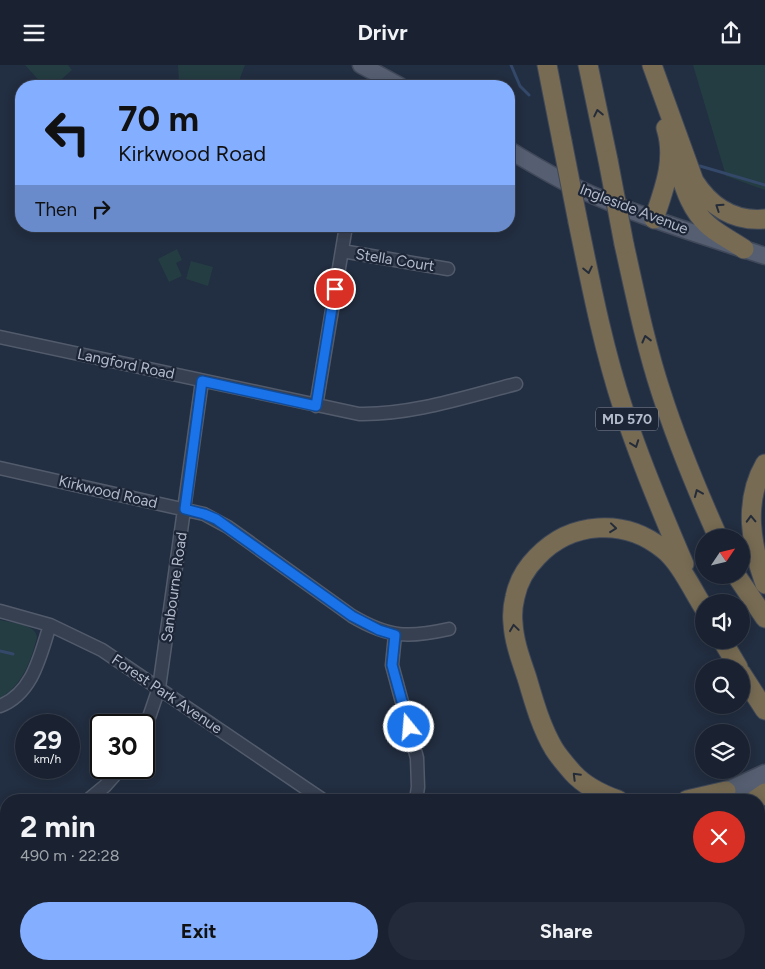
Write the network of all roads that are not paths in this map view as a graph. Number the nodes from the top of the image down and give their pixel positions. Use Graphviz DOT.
graph roads {
  1 [pos="361,65"];
  2 [pos="547,65"];
  3 [pos="588,65"];
  4 [pos="647,65"];
  5 [pos="652,65"];
  6 [pos="380,80"];
  7 [pos="669,138"];
  8 [pos="515,154"];
  9 [pos="654,219"];
  10 [pos="765,219"];
  11 [pos="345,232"];
  12 [pos="744,249"];
  13 [pos="342,251"];
  14 [pos="765,256"];
  15 [pos="448,269"];
  16 [pos="0,337"];
  17 [pos="202,381"];
  18 [pos="516,385"];
  19 [pos="316,406"];
  20 [pos="765,464"];
  21 [pos="0,468"];
  22 [pos="185,509"];
  23 [pos="714,529"];
  24 [pos="742,584"];
  25 [pos="765,584"];
  26 [pos="695,594"];
  27 [pos="698,594"];
  28 [pos="0,611"];
  29 [pos="765,618"];
  30 [pos="50,625"];
  31 [pos="449,629"];
  32 [pos="395,635"];
  33 [pos="159,687"];
  34 [pos="750,687"];
  35 [pos="0,706"];
  36 [pos="765,710"];
  37 [pos="150,714"];
  38 [pos="765,773"];
  39 [pos="111,779"];
  40 [pos="765,788"];
  41 [pos="95,794"];
  42 [pos="314,794"];
  43 [pos="416,794"];
  44 [pos="603,794"];
  45 [pos="734,794"];
  46 [pos="737,794"];
  1 -- 6 [label="main road"];
  2 -- 27 [label="highway, MD 570, one-way, bridge"];
  23 -- 3 [label="highway, MD 570, one-way, bridge"];
  4 -- 7 [label="highway"];
  10 -- 5 [label="highway, one-way"];
  7 -- 9 [label="highway"];
  7 -- 12 [label="highway"];
  8 -- 9 [label="main road, Ingleside Avenue"];
  9 -- 12 [label="main road, Ingleside Avenue"];
  11 -- 13 [label="street"];
  12 -- 14 [label="main road, Ingleside Avenue"];
  13 -- 15 [label="street, Stella Court"];
  13 -- 19 [label="street"];
  16 -- 17 [label="street, Langford Road"];
  17 -- 19 [label="street, Langford Road"];
  17 -- 22 [label="street, Sanbourne Road"];
  18 -- 19 [label="street, Langford Road"];
  25 -- 20 [label="highway, one-way"];
  21 -- 22 [label="street, Kirkwood Road"];
  22 -- 32 [label="street, Kirkwood Road"];
  22 -- 33 [label="street, Sanbourne Road"];
  24 -- 29 [label="highway"];
  44 -- 26 [label="highway, one-way"];
  28 -- 30 [label="street, Forest Park Avenue"];
  30 -- 33 [label="street, Forest Park Avenue"];
  30 -- 35 [label="street"];
  31 -- 32 [label="street, Kirkwood Road"];
  32 -- 43 [label="street"];
  33 -- 37 [label="street, Sanbourne Road"];
  33 -- 42 [label="street, Forest Park Avenue"];
  34 -- 36 [label="highway"];
  38 -- 45 [label="main road"];
  39 -- 41 [label="street"];
  40 -- 46 [label="main road"];
}
